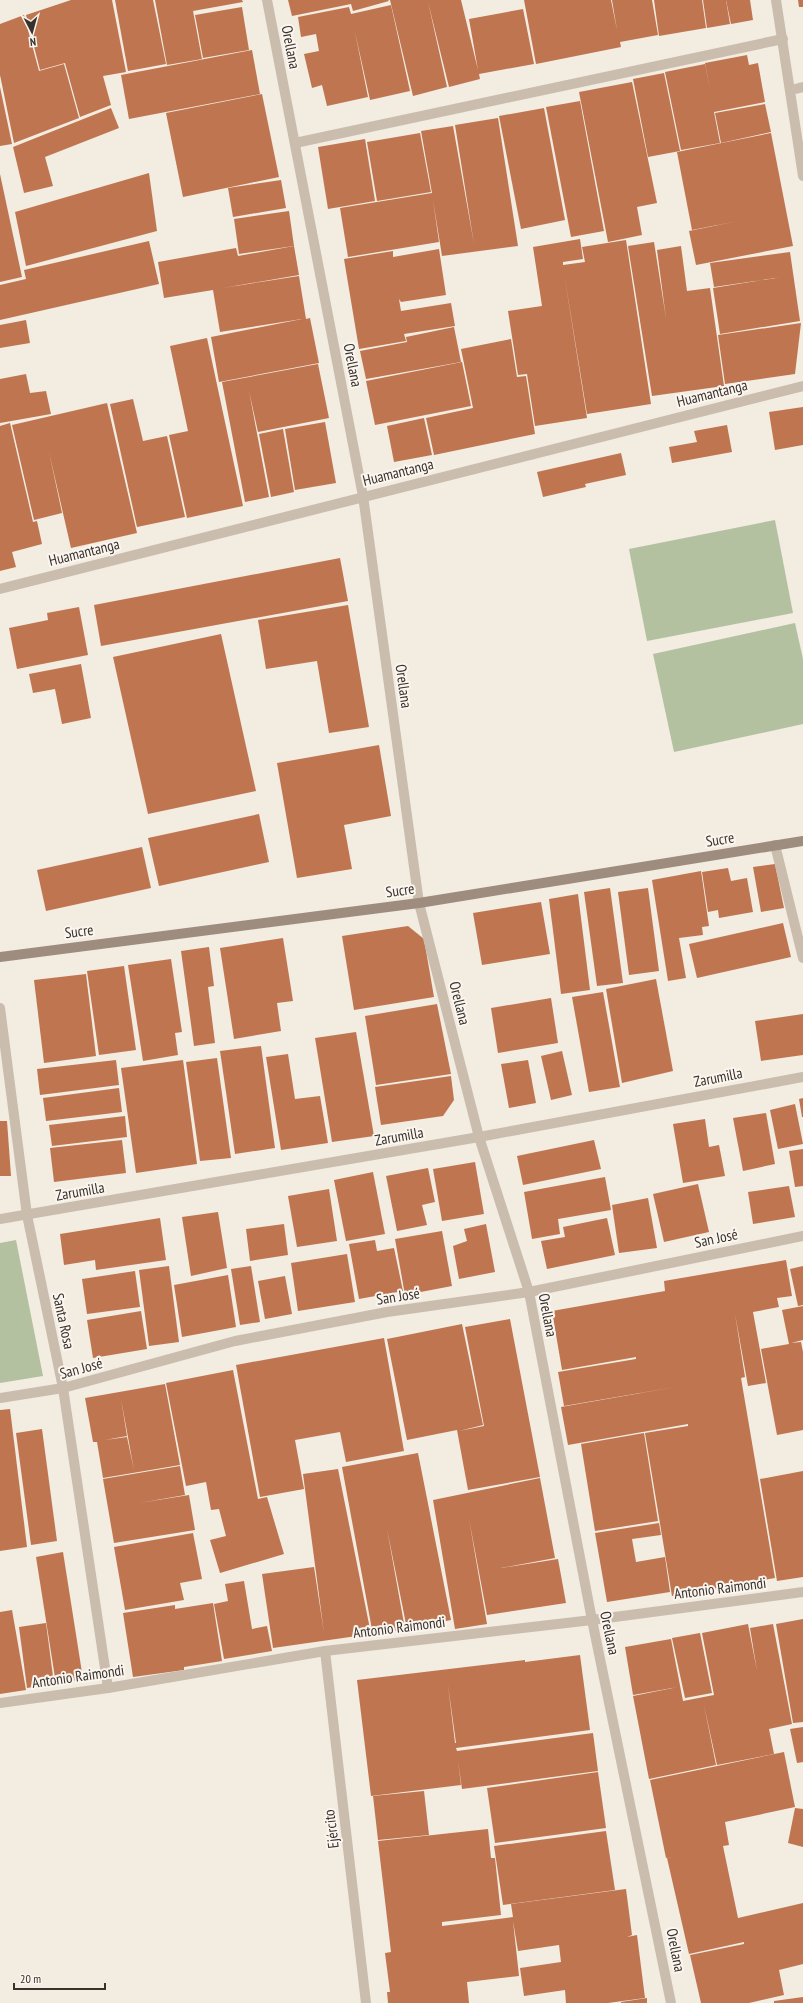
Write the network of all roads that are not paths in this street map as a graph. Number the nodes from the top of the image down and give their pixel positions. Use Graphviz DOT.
graph roads {
  1 [pos="267,0"];
  2 [pos="776,0"];
  3 [pos="783,39"];
  4 [pos="803,87"];
  5 [pos="791,90"];
  6 [pos="295,143"];
  7 [pos="803,176"];
  8 [pos="803,386"];
  9 [pos="363,496"];
  10 [pos="0,589"];
  11 [pos="803,842"];
  12 [pos="775,845"];
  13 [pos="419,902"];
  14 [pos="0,956"];
  15 [pos="803,958"];
  16 [pos="0,1008"];
  17 [pos="803,1077"];
  18 [pos="479,1137"];
  19 [pos="27,1215"];
  20 [pos="0,1219"];
  21 [pos="803,1236"];
  22 [pos="529,1292"];
  23 [pos="63,1388"];
  24 [pos="0,1398"];
  25 [pos="803,1592"];
  26 [pos="592,1620"];
  27 [pos="325,1651"];
  28 [pos="108,1688"];
  29 [pos="0,1703"];
  30 [pos="366,2003"];
  31 [pos="671,2003"];
  1 -- 6 [label="street, Orellana"];
  2 -- 3 [label="street"];
  3 -- 5 [label="street"];
  3 -- 6 [label="street"];
  4 -- 5 [label="street"];
  5 -- 7 [label="street"];
  6 -- 9 [label="street, Orellana"];
  8 -- 9 [label="street, Huamantanga"];
  9 -- 10 [label="street, Huamantanga"];
  9 -- 13 [label="street, Orellana"];
  11 -- 12 [label="street, Sucre"];
  12 -- 13 [label="street, Sucre"];
  12 -- 15 [label="street"];
  13 -- 14 [label="street, Sucre"];
  13 -- 18 [label="street, Orellana"];
  16 -- 19 [label="street, Santa Rosa"];
  17 -- 18 [label="street, Zarumilla"];
  18 -- 19 [label="street, Zarumilla"];
  18 -- 22 [label="street, Orellana"];
  19 -- 20 [label="street, Zarumilla"];
  19 -- 23 [label="street, Santa Rosa"];
  21 -- 22 [label="street, San José"];
  22 -- 23 [label="street, San José"];
  22 -- 26 [label="street, Orellana"];
  23 -- 24 [label="street, San José"];
  23 -- 28 [label="street, Santa Rosa"];
  25 -- 26 [label="street, Antonio Raimondi"];
  26 -- 27 [label="street, Antonio Raimondi"];
  26 -- 31 [label="street, Orellana"];
  27 -- 28 [label="street, Antonio Raimondi"];
  27 -- 30 [label="street, Ejército"];
  28 -- 29 [label="street, Antonio Raimondi"];
}
